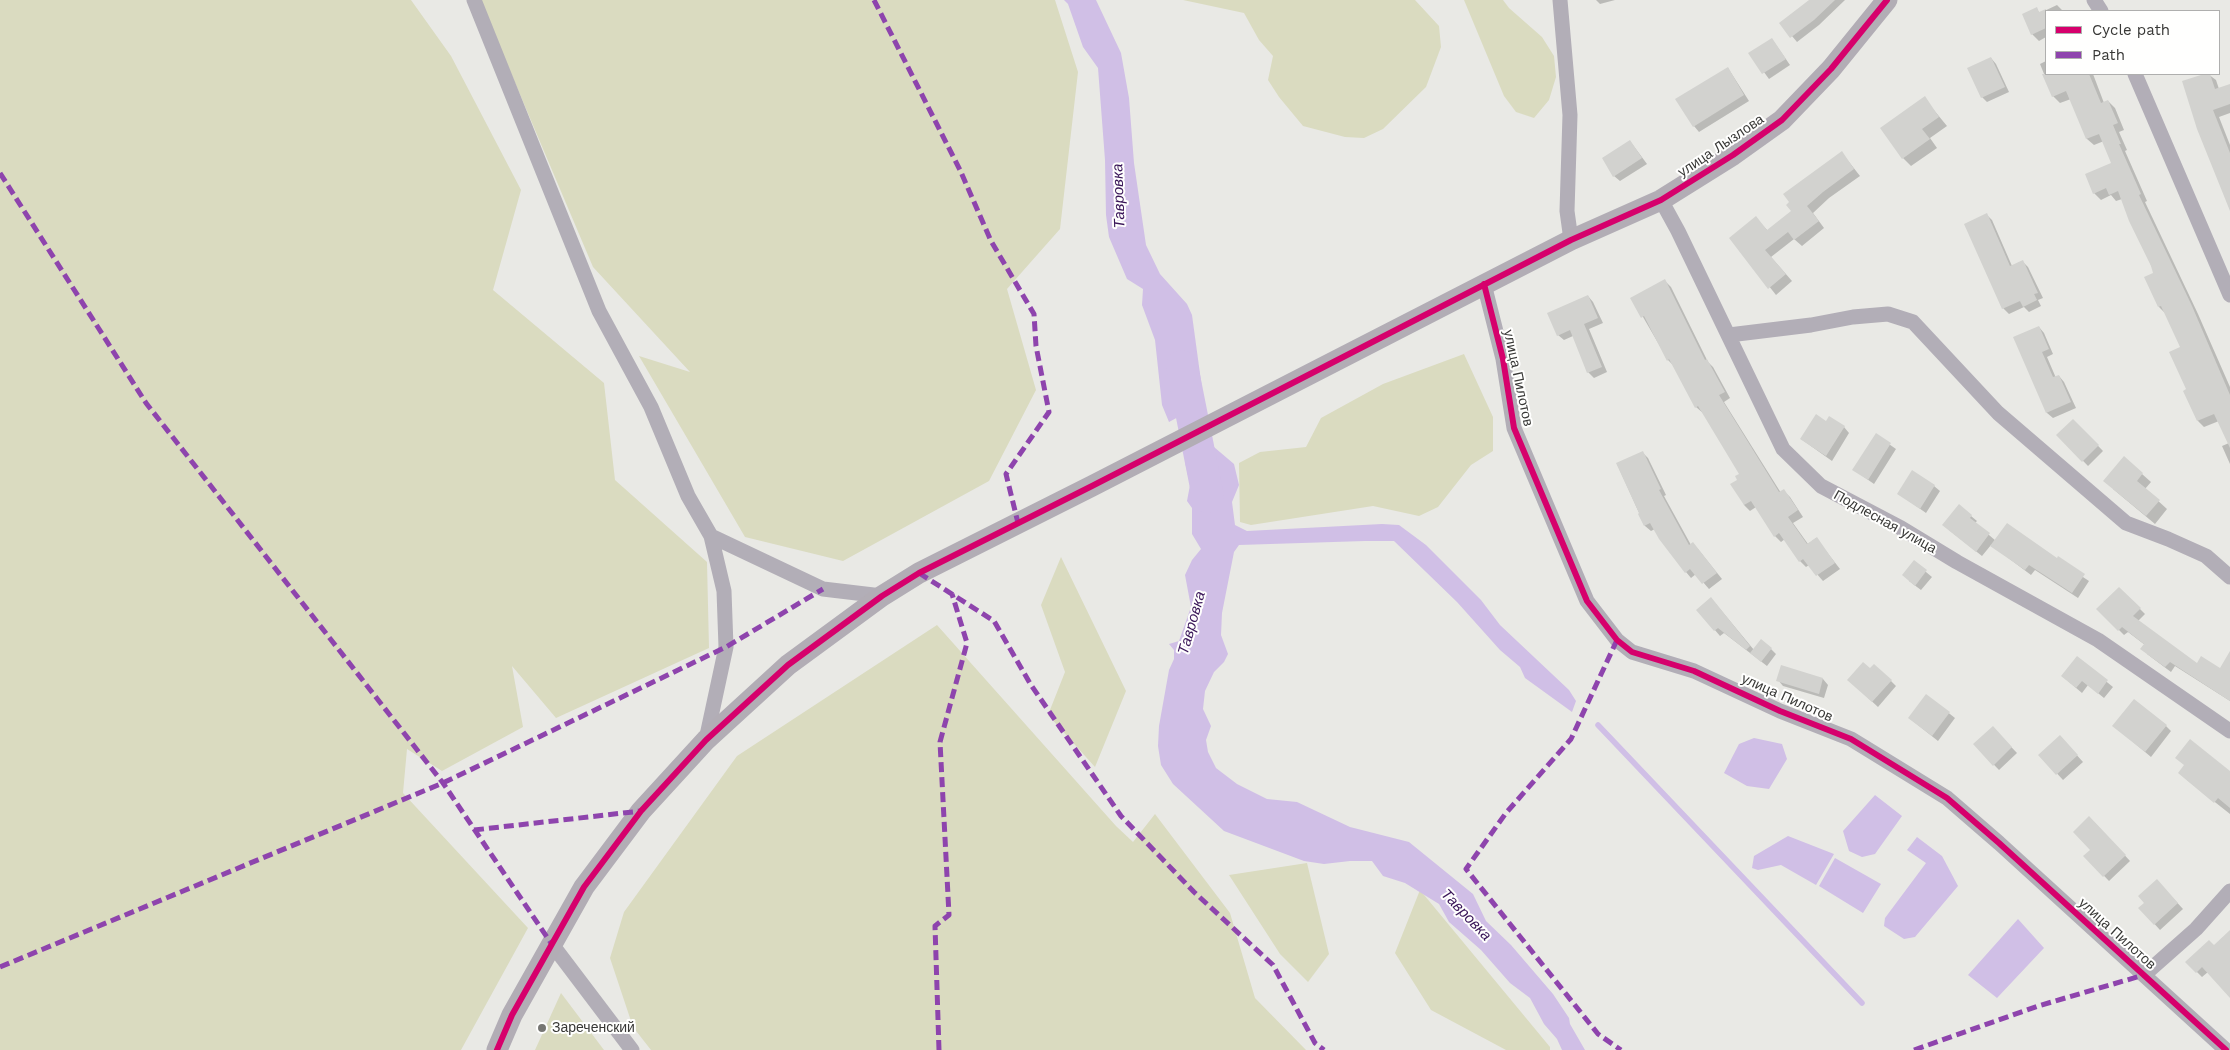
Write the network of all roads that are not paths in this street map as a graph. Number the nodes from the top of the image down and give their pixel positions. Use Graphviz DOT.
graph roads {
  1 [pos="474,0"];
  2 [pos="1560,0"];
  3 [pos="1887,0"];
  4 [pos="2135,75"];
  5 [pos="1661,200"];
  6 [pos="1571,240"];
  7 [pos="1484,284"];
  8 [pos="2230,295"];
  9 [pos="1729,335"];
  10 [pos="711,536"];
  11 [pos="2230,577"];
  12 [pos="882,596"];
  13 [pos="2230,731"];
  14 [pos="706,740"];
  15 [pos="2230,890"];
  16 [pos="551,943"];
  17 [pos="2144,975"];
  18 [pos="497,1050"];
  19 [pos="632,1050"];
  20 [pos="2226,1050"];
  1 -- 10 [label="street"];
  2 -- 6 [label="street"];
  3 -- 5 [label="street, улица Лызлова"];
  4 -- 8 [label="street"];
  5 -- 6 [label="street, улица Лызлова"];
  5 -- 9 [label="street, Подлесная улица"];
  6 -- 7 [label="street, улица Лызлова"];
  7 -- 12 [label="street, улица Лызлова"];
  7 -- 17 [label="street, улица Пилотов"];
  9 -- 11 [label="street"];
  9 -- 13 [label="street, Подлесная улица"];
  10 -- 12 [label="street"];
  10 -- 14 [label="street"];
  12 -- 14 [label="street, улица Лызлова"];
  14 -- 16 [label="street, улица Лызлова"];
  15 -- 17 [label="street"];
  16 -- 18 [label="street, улица Лызлова"];
  16 -- 19 [label="street"];
  17 -- 20 [label="street, улица Пилотов"];
}
